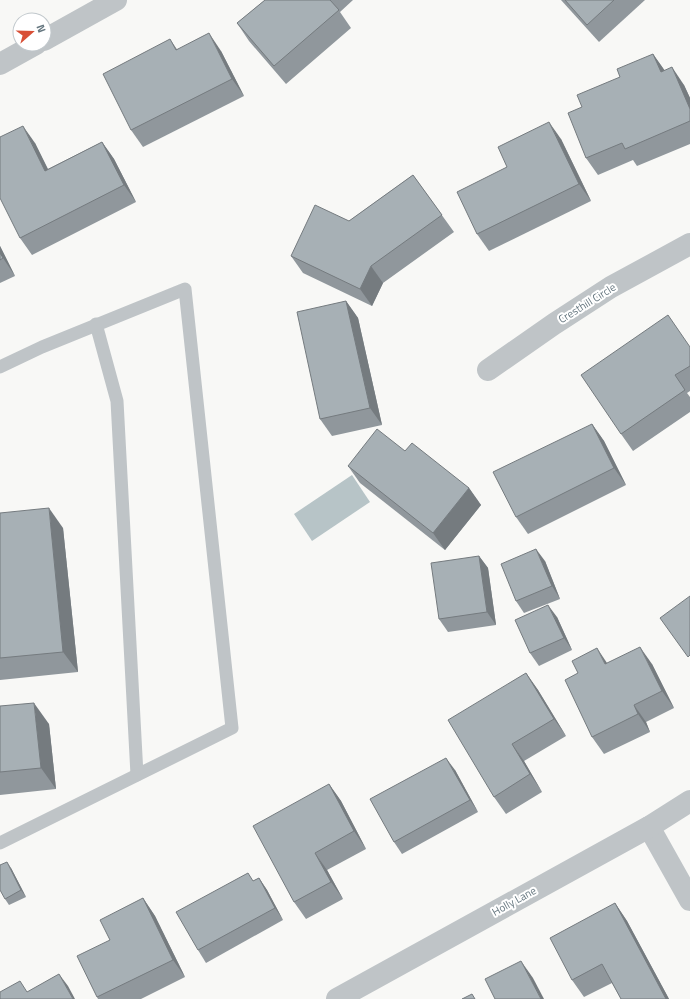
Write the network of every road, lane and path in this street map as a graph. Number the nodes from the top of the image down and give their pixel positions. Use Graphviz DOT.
graph roads {
  1 [pos="116,0"];
  2 [pos="52,36"];
  3 [pos="22,52"];
  4 [pos="0,64"];
  5 [pos="690,244"];
  6 [pos="96,324"];
  7 [pos="0,367"];
  8 [pos="488,370"];
  9 [pos="137,775"];
  10 [pos="690,801"];
  11 [pos="649,827"];
  12 [pos="0,843"];
  13 [pos="690,900"];
  14 [pos="337,999"];
  1 -- 2 [label="street"];
  3 -- 4 [label="street"];
  5 -- 8 [label="street, Cresthill Circle"];
  6 -- 7 [label="lane"];
  6 -- 9 [label="lane"];
  6 -- 9 [label="lane"];
  9 -- 12 [label="lane"];
  10 -- 11 [label="street, Holly Lane"];
  11 -- 13 [label="street"];
  11 -- 14 [label="street, Holly Lane"];
}
